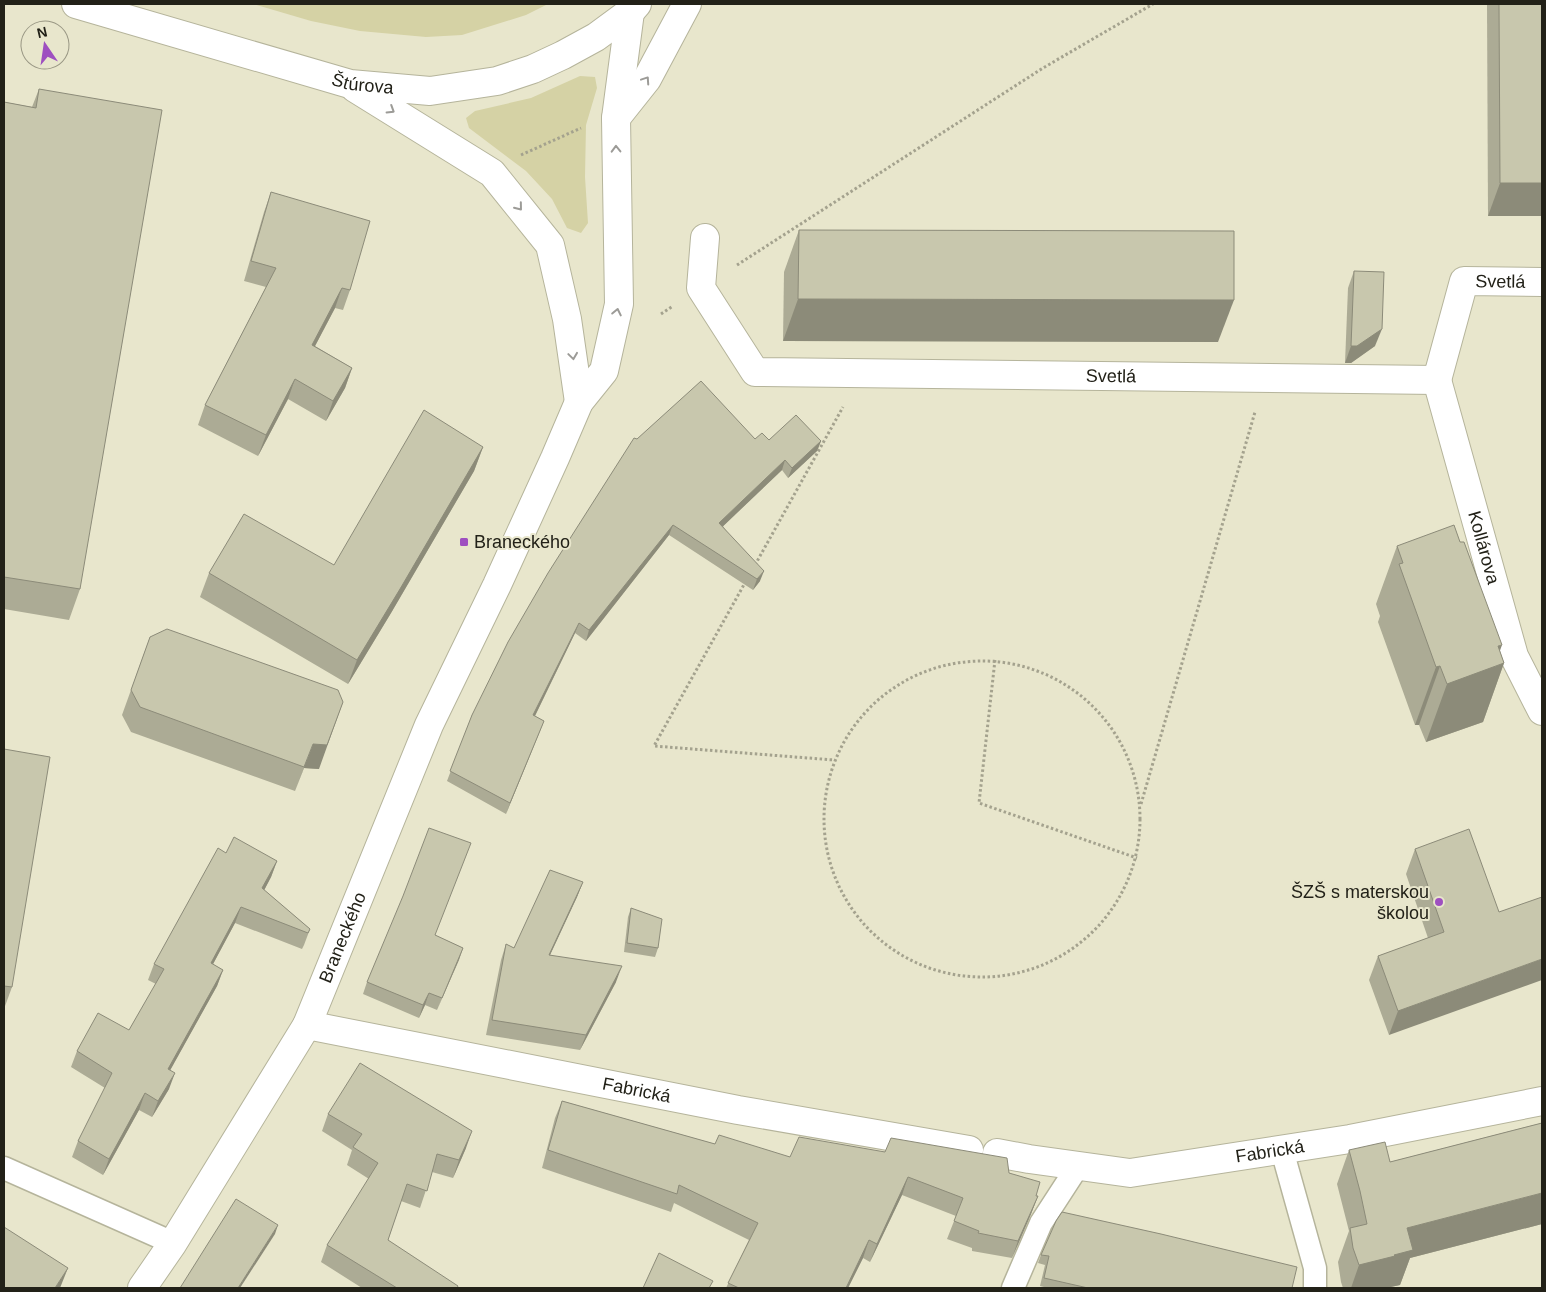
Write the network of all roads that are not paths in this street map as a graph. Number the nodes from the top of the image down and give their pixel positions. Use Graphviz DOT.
graph roads {
  1 [pos="76,4"];
  2 [pos="687,4"];
  3 [pos="634,8"];
  4 [pos="350,84"];
  5 [pos="616,118"];
  6 [pos="705,238"];
  7 [pos="1542,282"];
  8 [pos="1437,380"];
  9 [pos="579,402"];
  10 [pos="1542,711"];
  11 [pos="307,1025"];
  12 [pos="1542,1101"];
  13 [pos="969,1150"];
  14 [pos="1282,1150"];
  15 [pos="997,1152"];
  16 [pos="1078,1166"];
  17 [pos="4,1168"];
  18 [pos="173,1243"];
  19 [pos="142,1288"];
  20 [pos="1013,1288"];
  21 [pos="1315,1288"];
  1 -- 4 [label="street, Štúrova"];
  5 -- 2 [label="street, one-way"];
  3 -- 4 [label="street, Štúrova"];
  3 -- 5 [label="street, Braneckého"];
  4 -- 9 [label="street, one-way"];
  9 -- 5 [label="street, Braneckého, one-way"];
  6 -- 8 [label="street, Svetlá"];
  7 -- 8 [label="street, Svetlá"];
  8 -- 10 [label="street, Kollárova"];
  9 -- 11 [label="street, Braneckého"];
  11 -- 13 [label="street, Fabrická"];
  11 -- 18 [label="street, Braneckého"];
  12 -- 14 [label="street, Fabrická"];
  14 -- 16 [label="street, Fabrická"];
  14 -- 21 [label="lane"];
  15 -- 16 [label="street, Fabrická"];
  16 -- 20 [label="lane"];
  17 -- 18 [label="lane"];
  18 -- 19 [label="street, Braneckého"];
}
